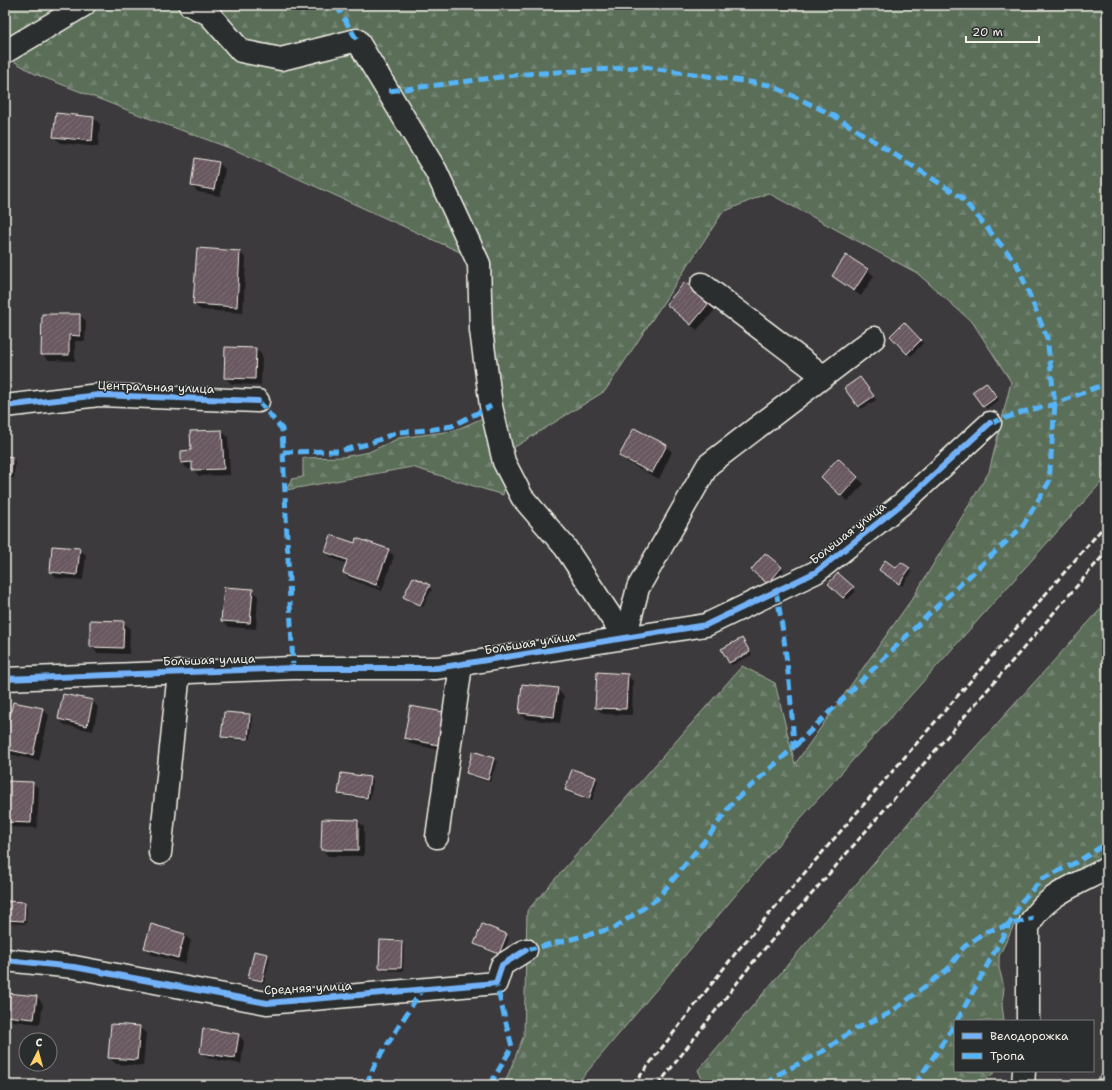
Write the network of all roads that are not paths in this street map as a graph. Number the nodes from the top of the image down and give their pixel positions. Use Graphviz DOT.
graph roads {
  1 [pos="84,5"];
  2 [pos="190,5"];
  3 [pos="5,52"];
  4 [pos="702,284"];
  5 [pos="874,338"];
  6 [pos="823,376"];
  7 [pos="258,401"];
  8 [pos="5,406"];
  9 [pos="990,423"];
  10 [pos="625,638"];
  11 [pos="461,665"];
  12 [pos="179,672"];
  13 [pos="5,679"];
  14 [pos="437,837"];
  15 [pos="160,853"];
  16 [pos="1107,868"];
  17 [pos="526,950"];
  18 [pos="5,960"];
  19 [pos="1028,1020"];
  20 [pos="1024,1072"];
  21 [pos="1023,1085"];
  1 -- 3 [label="street"];
  2 -- 10 [label="street"];
  4 -- 6 [label="street"];
  5 -- 6 [label="street"];
  6 -- 10 [label="street"];
  7 -- 8 [label="street, Центральная улица"];
  9 -- 10 [label="street, Большая улица"];
  10 -- 11 [label="street, Большая улица"];
  11 -- 12 [label="street, Большая улица"];
  11 -- 14 [label="street"];
  12 -- 13 [label="street, Большая улица"];
  12 -- 15 [label="street"];
  16 -- 19 [label="street"];
  17 -- 18 [label="street, Средняя улица"];
  20 -- 21 [label="street"];
}
